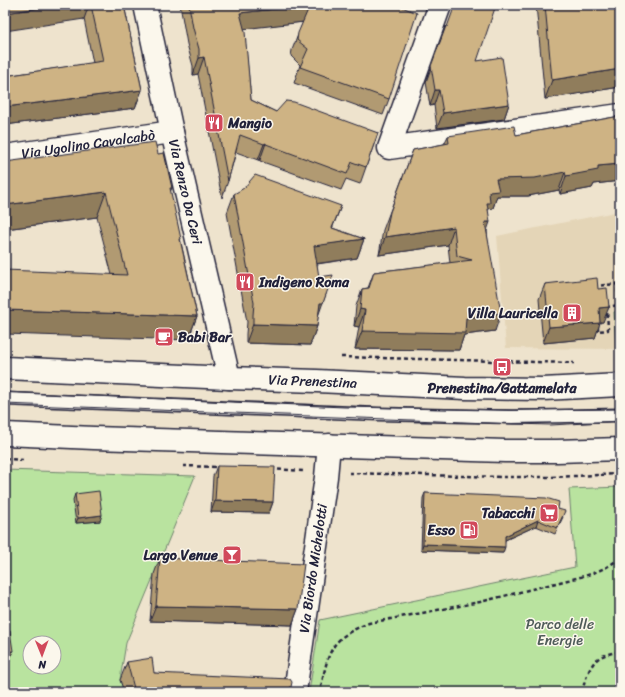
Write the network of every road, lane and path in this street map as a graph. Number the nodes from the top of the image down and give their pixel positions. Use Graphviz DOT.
graph roads {
  1 [pos="145,5"];
  2 [pos="440,5"];
  3 [pos="620,114"];
  4 [pos="172,132"];
  5 [pos="5,156"];
  6 [pos="587,287"];
  7 [pos="606,299"];
  8 [pos="620,305"];
  9 [pos="607,307"];
  10 [pos="598,323"];
  11 [pos="337,357"];
  12 [pos="580,363"];
  13 [pos="5,368"];
  14 [pos="229,378"];
  15 [pos="620,385"];
  16 [pos="5,399"];
  17 [pos="620,415"];
  18 [pos="5,434"];
  19 [pos="329,445"];
  20 [pos="620,448"];
  21 [pos="620,558"];
  22 [pos="620,651"];
  23 [pos="295,692"];
  24 [pos="320,692"];
  25 [pos="582,692"];
  1 -- 4 [label="main road, Via Renzo Da Ceri"];
  2 -- 3 [label="main road"];
  4 -- 5 [label="main road, Via Ugolino Cavalcabò"];
  4 -- 14 [label="main road, Via Renzo Da Ceri"];
  6 -- 8 [label="path"];
  7 -- 9 [label="path"];
  8 -- 9 [label="path"];
  9 -- 10 [label="path"];
  11 -- 12 [label="path"];
  13 -- 14 [label="main road, Via Prenestina"];
  14 -- 15 [label="main road, Via Prenestina"];
  16 -- 17 [label="lane"];
  18 -- 19 [label="main road"];
  19 -- 20 [label="main road"];
  19 -- 23 [label="main road, Via Biordo Michelotti"];
  21 -- 24 [label="path"];
  22 -- 25 [label="path"];
}
